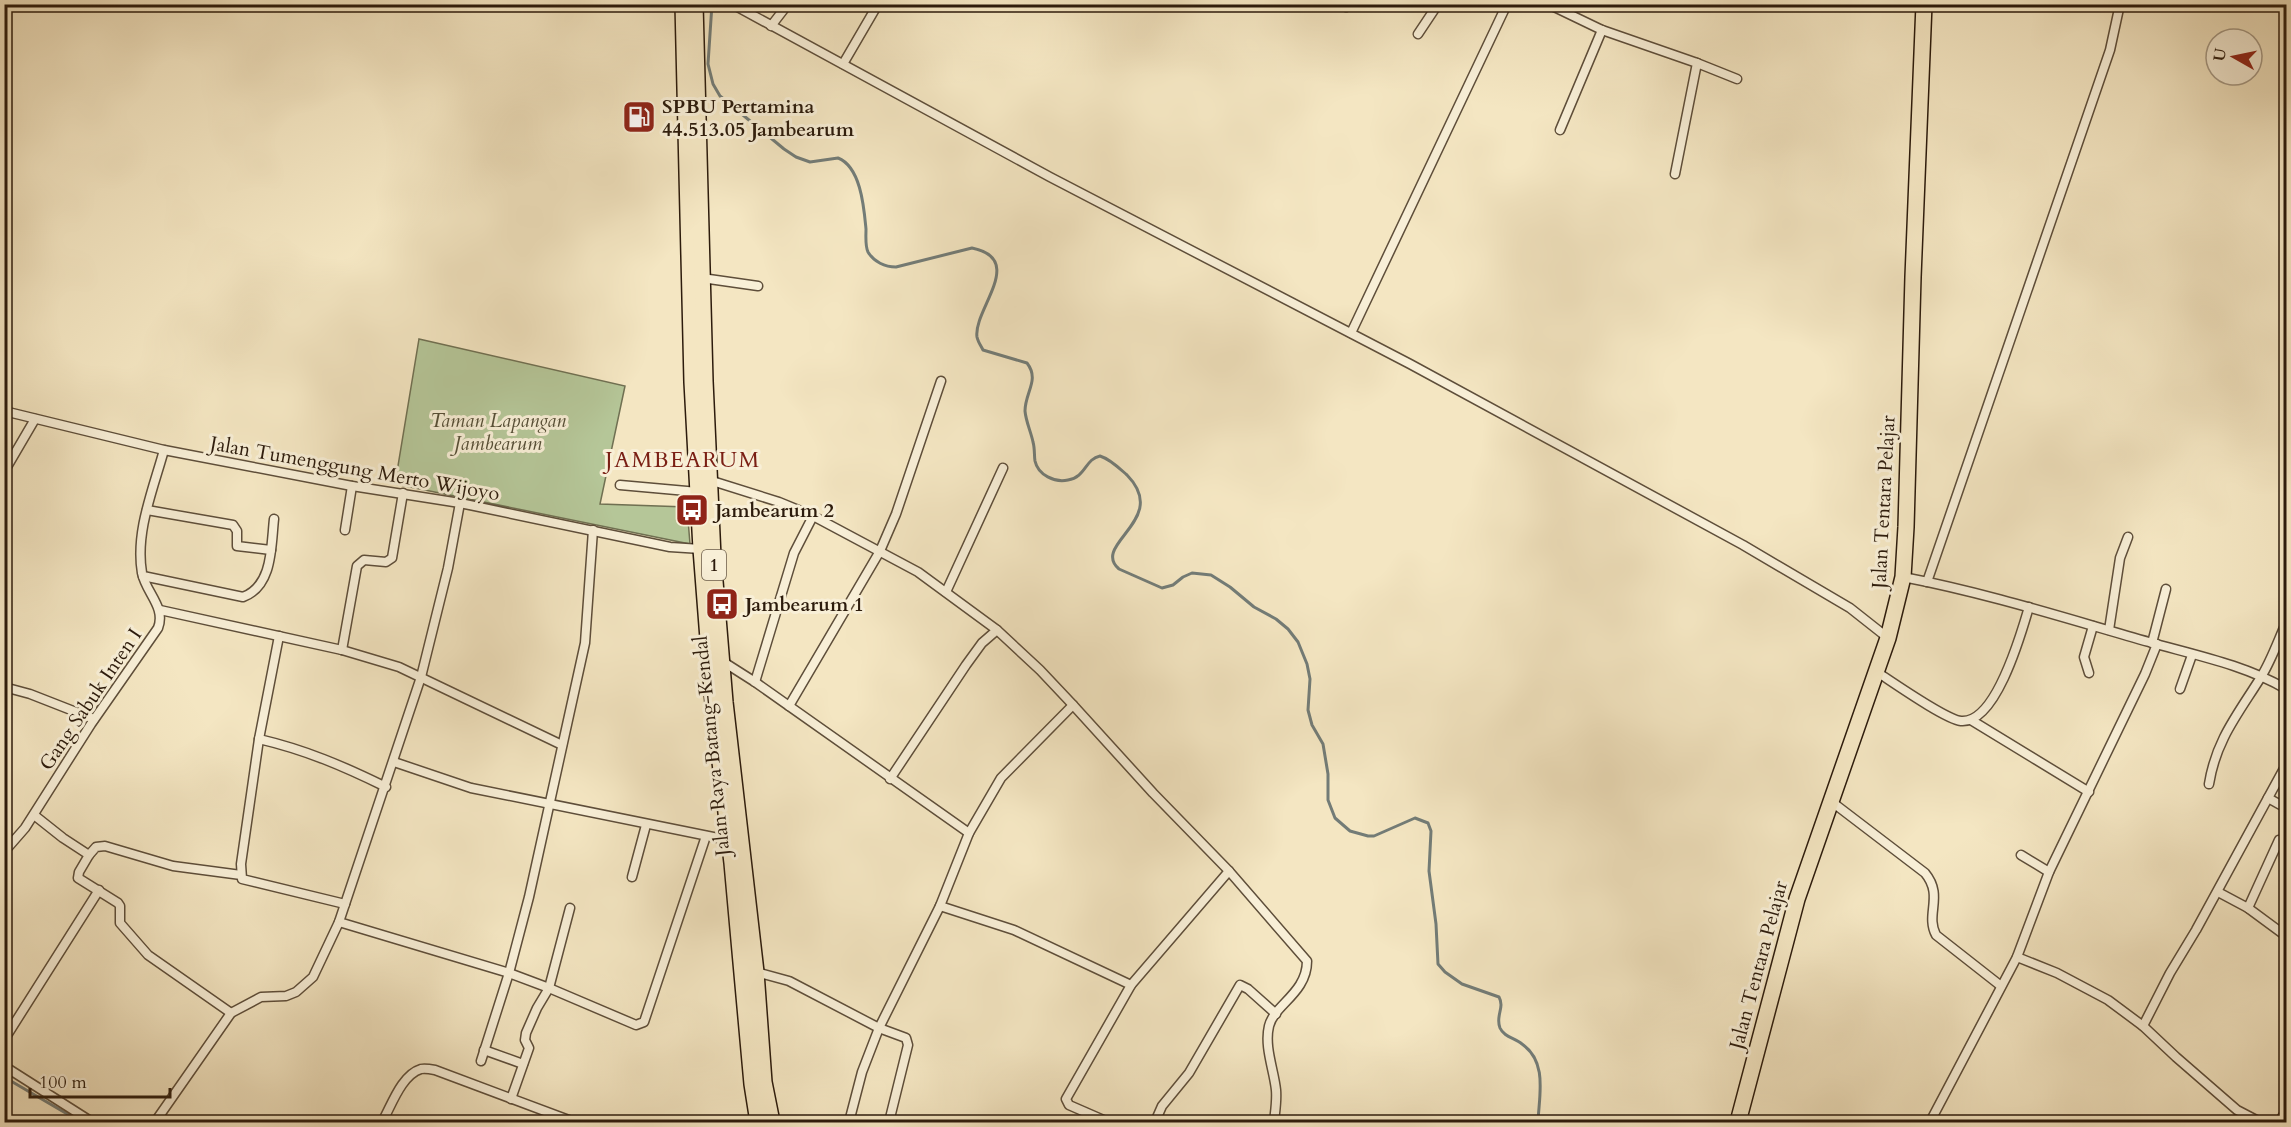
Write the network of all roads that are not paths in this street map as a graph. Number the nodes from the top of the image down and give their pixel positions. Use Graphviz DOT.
graph roads {
  1 [pos="682,4"];
  2 [pos="695,4"];
  3 [pos="732,4"];
  4 [pos="788,4"];
  5 [pos="878,4"];
  6 [pos="1438,4"];
  7 [pos="1507,4"];
  8 [pos="1548,4"];
  9 [pos="1924,4"];
  10 [pos="2120,4"];
  11 [pos="771,26"];
  12 [pos="1602,30"];
  13 [pos="1418,34"];
  14 [pos="1696,63"];
  15 [pos="843,64"];
  16 [pos="1737,79"];
  17 [pos="1560,130"];
  18 [pos="1675,174"];
  19 [pos="702,278"];
  20 [pos="758,286"];
  21 [pos="1351,333"];
  22 [pos="940,381"];
  23 [pos="4,411"];
  24 [pos="35,419"];
  25 [pos="165,450"];
  26 [pos="1004,468"];
  27 [pos="4,472"];
  28 [pos="709,480"];
  29 [pos="620,485"];
  30 [pos="352,486"];
  31 [pos="698,492"];
  32 [pos="403,493"];
  33 [pos="460,503"];
  34 [pos="147,510"];
  35 [pos="813,516"];
  36 [pos="274,519"];
  37 [pos="345,530"];
  38 [pos="593,530"];
  39 [pos="2128,537"];
  40 [pos="701,549"];
  41 [pos="271,550"];
  42 [pos="880,551"];
  43 [pos="143,576"];
  44 [pos="1903,577"];
  45 [pos="1927,582"];
  46 [pos="2166,589"];
  47 [pos="946,592"];
  48 [pos="2030,607"];
  49 [pos="160,610"];
  50 [pos="2286,623"];
  51 [pos="2093,626"];
  52 [pos="997,630"];
  53 [pos="2109,630"];
  54 [pos="279,636"];
  55 [pos="1888,638"];
  56 [pos="2155,643"];
  57 [pos="342,650"];
  58 [pos="2192,655"];
  59 [pos="722,661"];
  60 [pos="1876,672"];
  61 [pos="2089,673"];
  62 [pos="2262,676"];
  63 [pos="420,677"];
  64 [pos="755,682"];
  65 [pos="4,687"];
  66 [pos="2180,689"];
  67 [pos="2286,689"];
  68 [pos="1073,705"];
  69 [pos="789,706"];
  70 [pos="94,719"];
  71 [pos="1971,720"];
  72 [pos="259,739"];
  73 [pos="562,745"];
  74 [pos="394,762"];
  75 [pos="2286,765"];
  76 [pos="890,779"];
  77 [pos="2209,784"];
  78 [pos="386,787"];
  79 [pos="2089,792"];
  80 [pos="2268,798"];
  81 [pos="549,802"];
  82 [pos="1832,802"];
  83 [pos="731,805"];
  84 [pos="2286,808"];
  85 [pos="34,815"];
  86 [pos="646,825"];
  87 [pos="969,833"];
  88 [pos="706,836"];
  89 [pos="728,840"];
  90 [pos="2278,840"];
  91 [pos="4,852"];
  92 [pos="89,855"];
  93 [pos="2021,855"];
  94 [pos="1229,871"];
  95 [pos="2049,872"];
  96 [pos="241,875"];
  97 [pos="632,878"];
  98 [pos="99,890"];
  99 [pos="2217,892"];
  100 [pos="345,904"];
  101 [pos="940,906"];
  102 [pos="570,908"];
  103 [pos="2248,908"];
  104 [pos="339,922"];
  105 [pos="2286,936"];
  106 [pos="2017,957"];
  107 [pos="756,972"];
  108 [pos="509,973"];
  109 [pos="1131,985"];
  110 [pos="2001,986"];
  111 [pos="549,988"];
  112 [pos="231,1013"];
  113 [pos="1276,1014"];
  114 [pos="2143,1026"];
  115 [pos="879,1028"];
  116 [pos="4,1040"];
  117 [pos="484,1050"];
  118 [pos="481,1060"];
  119 [pos="523,1064"];
  120 [pos="4,1066"];
  121 [pos="511,1099"];
  122 [pos="2286,1111"];
  123 [pos="92,1122"];
  124 [pos="155,1122"];
  125 [pos="382,1122"];
  126 [pos="574,1122"];
  127 [pos="758,1122"];
  128 [pos="772,1122"];
  129 [pos="849,1122"];
  130 [pos="889,1122"];
  131 [pos="1108,1122"];
  132 [pos="1155,1122"];
  133 [pos="1274,1122"];
  134 [pos="1738,1122"];
  135 [pos="1930,1122"];
  136 [pos="2260,1122"];
  137 [pos="2279,1122"];
  1 -- 31 [label="highway, Jalan Raya Batang-Kendal / 1"];
  2 -- 19 [label="highway, Jalan Raya Batang-Kendal / 1"];
  3 -- 11 [label="street"];
  4 -- 11 [label="street"];
  5 -- 15 [label="street"];
  6 -- 13 [label="street"];
  7 -- 21 [label="street"];
  8 -- 12 [label="street"];
  9 -- 44 [label="highway, Jalan Tentara Pelajar"];
  10 -- 45 [label="street"];
  11 -- 15 [label="street"];
  12 -- 14 [label="street"];
  12 -- 17 [label="street"];
  14 -- 16 [label="street"];
  14 -- 18 [label="street"];
  15 -- 21 [label="street"];
  19 -- 20 [label="street"];
  19 -- 28 [label="highway, Jalan Raya Batang-Kendal / 1"];
  21 -- 55 [label="street"];
  22 -- 42 [label="street"];
  23 -- 24 [label="street, Jalan Tumenggung Merto Wijoyo"];
  24 -- 25 [label="street, Jalan Tumenggung Merto Wijoyo"];
  24 -- 27 [label="street"];
  25 -- 30 [label="street, Jalan Tumenggung Merto Wijoyo"];
  25 -- 34 [label="street"];
  26 -- 47 [label="street"];
  28 -- 35 [label="street"];
  28 -- 59 [label="highway, Jalan Raya Batang-Kendal / 1"];
  29 -- 31 [label="street"];
  30 -- 32 [label="street, Jalan Tumenggung Merto Wijoyo"];
  30 -- 37 [label="street"];
  31 -- 40 [label="highway, Jalan Raya Batang-Kendal / 1"];
  32 -- 33 [label="street, Jalan Tumenggung Merto Wijoyo"];
  32 -- 57 [label="street"];
  33 -- 38 [label="street, Jalan Tumenggung Merto Wijoyo"];
  33 -- 63 [label="street"];
  34 -- 41 [label="street"];
  34 -- 43 [label="street"];
  35 -- 42 [label="street"];
  35 -- 64 [label="street"];
  36 -- 41 [label="street"];
  38 -- 40 [label="street, Jalan Tumenggung Merto Wijoyo"];
  38 -- 73 [label="street"];
  39 -- 53 [label="street"];
  40 -- 83 [label="highway, Jalan Raya Batang-Kendal / 1"];
  41 -- 43 [label="street"];
  42 -- 47 [label="street"];
  42 -- 69 [label="street"];
  43 -- 49 [label="street"];
  44 -- 45 [label="street"];
  44 -- 55 [label="highway, Jalan Tentara Pelajar"];
  45 -- 48 [label="street"];
  46 -- 56 [label="street"];
  47 -- 52 [label="street"];
  48 -- 51 [label="street"];
  48 -- 71 [label="street"];
  49 -- 54 [label="street"];
  49 -- 70 [label="street, Gang Sabuk Inten I"];
  50 -- 62 [label="street"];
  51 -- 53 [label="street"];
  51 -- 61 [label="street"];
  52 -- 68 [label="street"];
  52 -- 76 [label="street"];
  53 -- 56 [label="street"];
  54 -- 57 [label="street"];
  54 -- 72 [label="street"];
  55 -- 60 [label="highway, Jalan Tentara Pelajar"];
  56 -- 58 [label="street"];
  56 -- 79 [label="street"];
  57 -- 63 [label="street"];
  58 -- 62 [label="street"];
  58 -- 66 [label="street"];
  59 -- 64 [label="street"];
  59 -- 83 [label="highway, Jalan Raya Batang-Kendal / 1"];
  60 -- 71 [label="street"];
  60 -- 82 [label="highway, Jalan Tentara Pelajar"];
  62 -- 67 [label="street"];
  62 -- 77 [label="street"];
  63 -- 73 [label="street"];
  63 -- 74 [label="street"];
  64 -- 69 [label="street"];
  65 -- 70 [label="street"];
  68 -- 87 [label="street"];
  68 -- 94 [label="street"];
  69 -- 76 [label="street"];
  70 -- 85 [label="street, Gang Sabuk Inten I"];
  71 -- 79 [label="street"];
  72 -- 78 [label="street"];
  72 -- 96 [label="street"];
  73 -- 81 [label="street"];
  74 -- 78 [label="street"];
  74 -- 81 [label="street"];
  75 -- 80 [label="street"];
  76 -- 87 [label="street"];
  78 -- 100 [label="street"];
  79 -- 95 [label="street"];
  80 -- 84 [label="street"];
  80 -- 99 [label="street"];
  81 -- 86 [label="street"];
  81 -- 108 [label="street"];
  82 -- 110 [label="street"];
  82 -- 134 [label="highway, Jalan Tentara Pelajar"];
  83 -- 89 [label="highway, Jalan Raya Batang-Kendal / 1"];
  83 -- 107 [label="highway, Jalan Raya Batang-Kendal / 1"];
  85 -- 91 [label="street, Gang Sabuk Inten I"];
  85 -- 92 [label="street"];
  86 -- 88 [label="street"];
  86 -- 97 [label="street"];
  87 -- 101 [label="street"];
  88 -- 89 [label="street"];
  88 -- 111 [label="street"];
  89 -- 127 [label="highway, Jalan Raya Batang-Kendal / 1"];
  90 -- 103 [label="street"];
  92 -- 96 [label="street"];
  92 -- 98 [label="street"];
  93 -- 95 [label="street"];
  94 -- 109 [label="street"];
  94 -- 113 [label="street"];
  95 -- 106 [label="street"];
  96 -- 100 [label="street"];
  98 -- 112 [label="street"];
  98 -- 116 [label="street"];
  99 -- 103 [label="street"];
  99 -- 114 [label="street"];
  100 -- 104 [label="street"];
  101 -- 109 [label="street"];
  101 -- 115 [label="street"];
  102 -- 111 [label="street"];
  103 -- 105 [label="street"];
  104 -- 108 [label="street"];
  104 -- 112 [label="street"];
  106 -- 110 [label="street"];
  106 -- 114 [label="street"];
  107 -- 115 [label="street"];
  107 -- 128 [label="highway, Jalan Raya Batang-Kendal / 1"];
  108 -- 111 [label="street"];
  108 -- 117 [label="street"];
  109 -- 131 [label="street"];
  110 -- 135 [label="street"];
  111 -- 119 [label="street"];
  112 -- 124 [label="street"];
  113 -- 132 [label="street"];
  113 -- 133 [label="street"];
  114 -- 136 [label="street"];
  115 -- 129 [label="street"];
  115 -- 130 [label="street"];
  117 -- 118 [label="street"];
  117 -- 119 [label="street"];
  119 -- 121 [label="street"];
  120 -- 123 [label="street"];
  121 -- 125 [label="street"];
  121 -- 126 [label="street"];
  122 -- 137 [label="street"];
}
